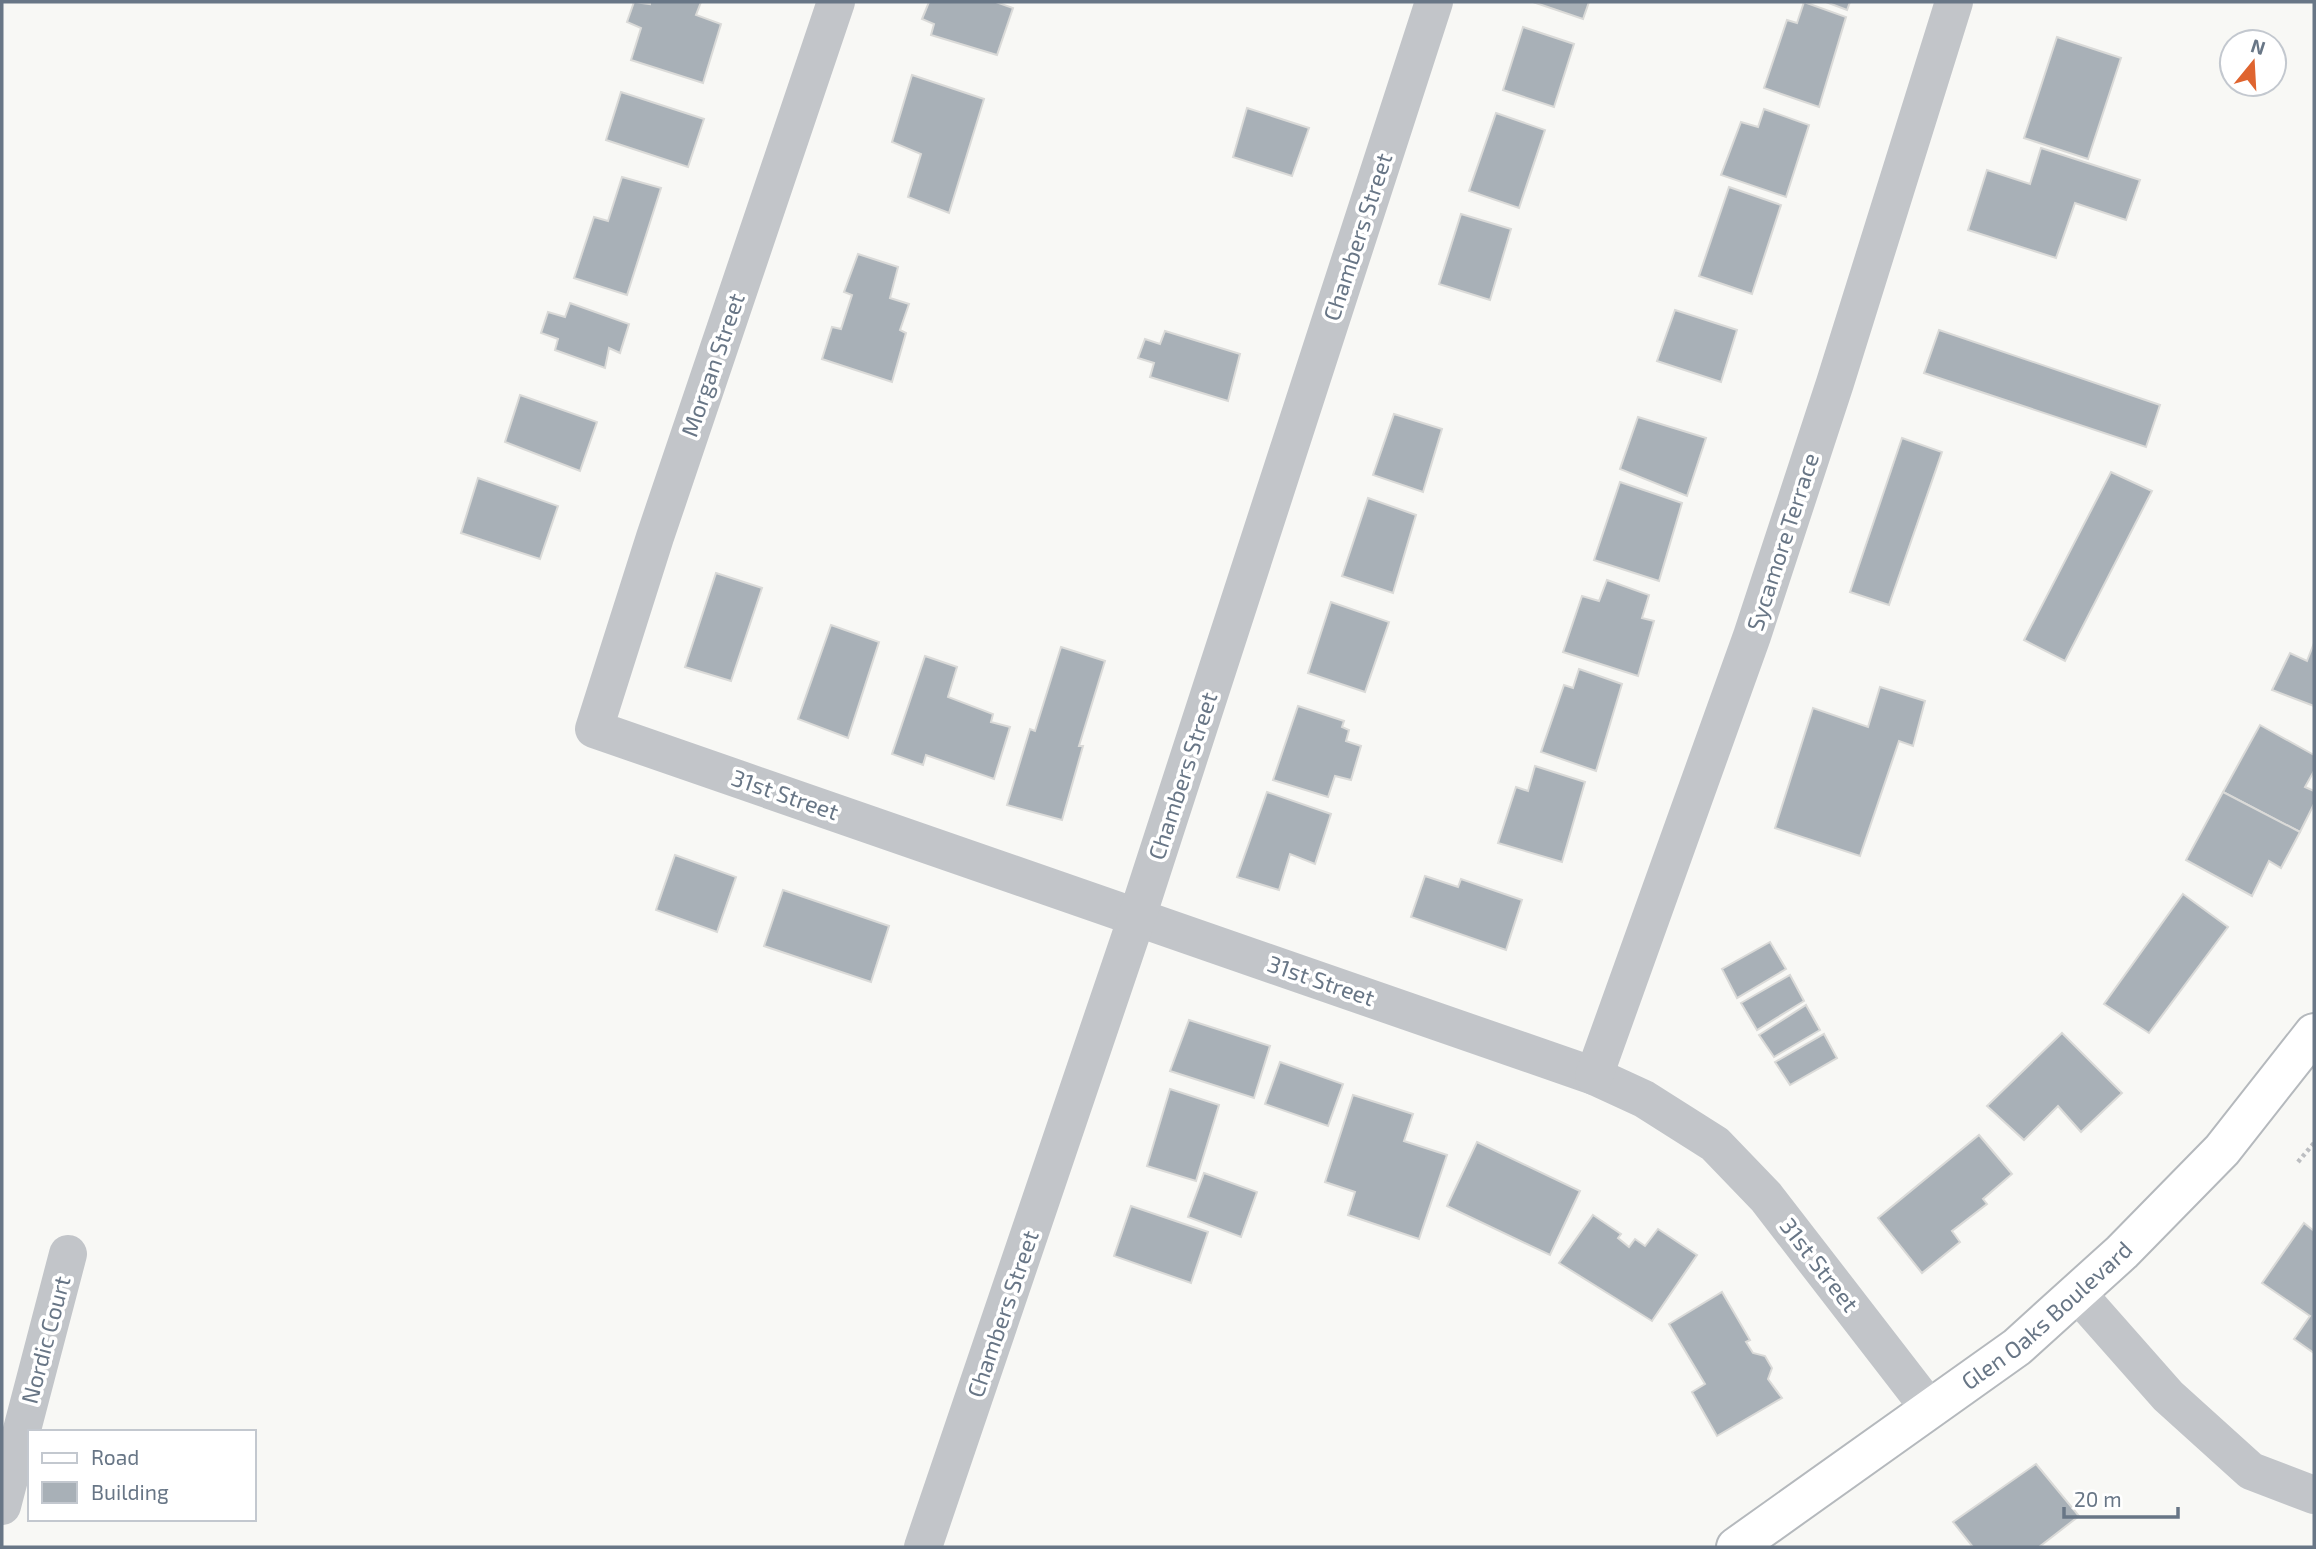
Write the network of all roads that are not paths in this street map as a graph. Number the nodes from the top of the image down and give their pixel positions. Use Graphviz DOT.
graph roads {
  1 [pos="835,2"];
  2 [pos="1434,2"];
  3 [pos="1954,2"];
  4 [pos="594,729"];
  5 [pos="1137,917"];
  6 [pos="2314,1033"];
  7 [pos="1594,1076"];
  8 [pos="68,1254"];
  9 [pos="2077,1293"];
  10 [pos="1929,1409"];
  11 [pos="2314,1495"];
  12 [pos="2,1506"];
  13 [pos="923,1547"];
  14 [pos="1736,1547"];
  1 -- 4 [label="street, Morgan Street"];
  2 -- 5 [label="street, Chambers Street"];
  3 -- 7 [label="street, Sycamore Terrace"];
  4 -- 5 [label="street, 31st Street"];
  5 -- 7 [label="street, 31st Street"];
  5 -- 13 [label="street, Chambers Street"];
  6 -- 9 [label="main road, Glen Oaks Boulevard"];
  7 -- 10 [label="street, 31st Street"];
  8 -- 12 [label="street, Nordic Court"];
  9 -- 10 [label="main road, Glen Oaks Boulevard"];
  9 -- 11 [label="street"];
  10 -- 14 [label="main road, Glen Oaks Boulevard"];
}
